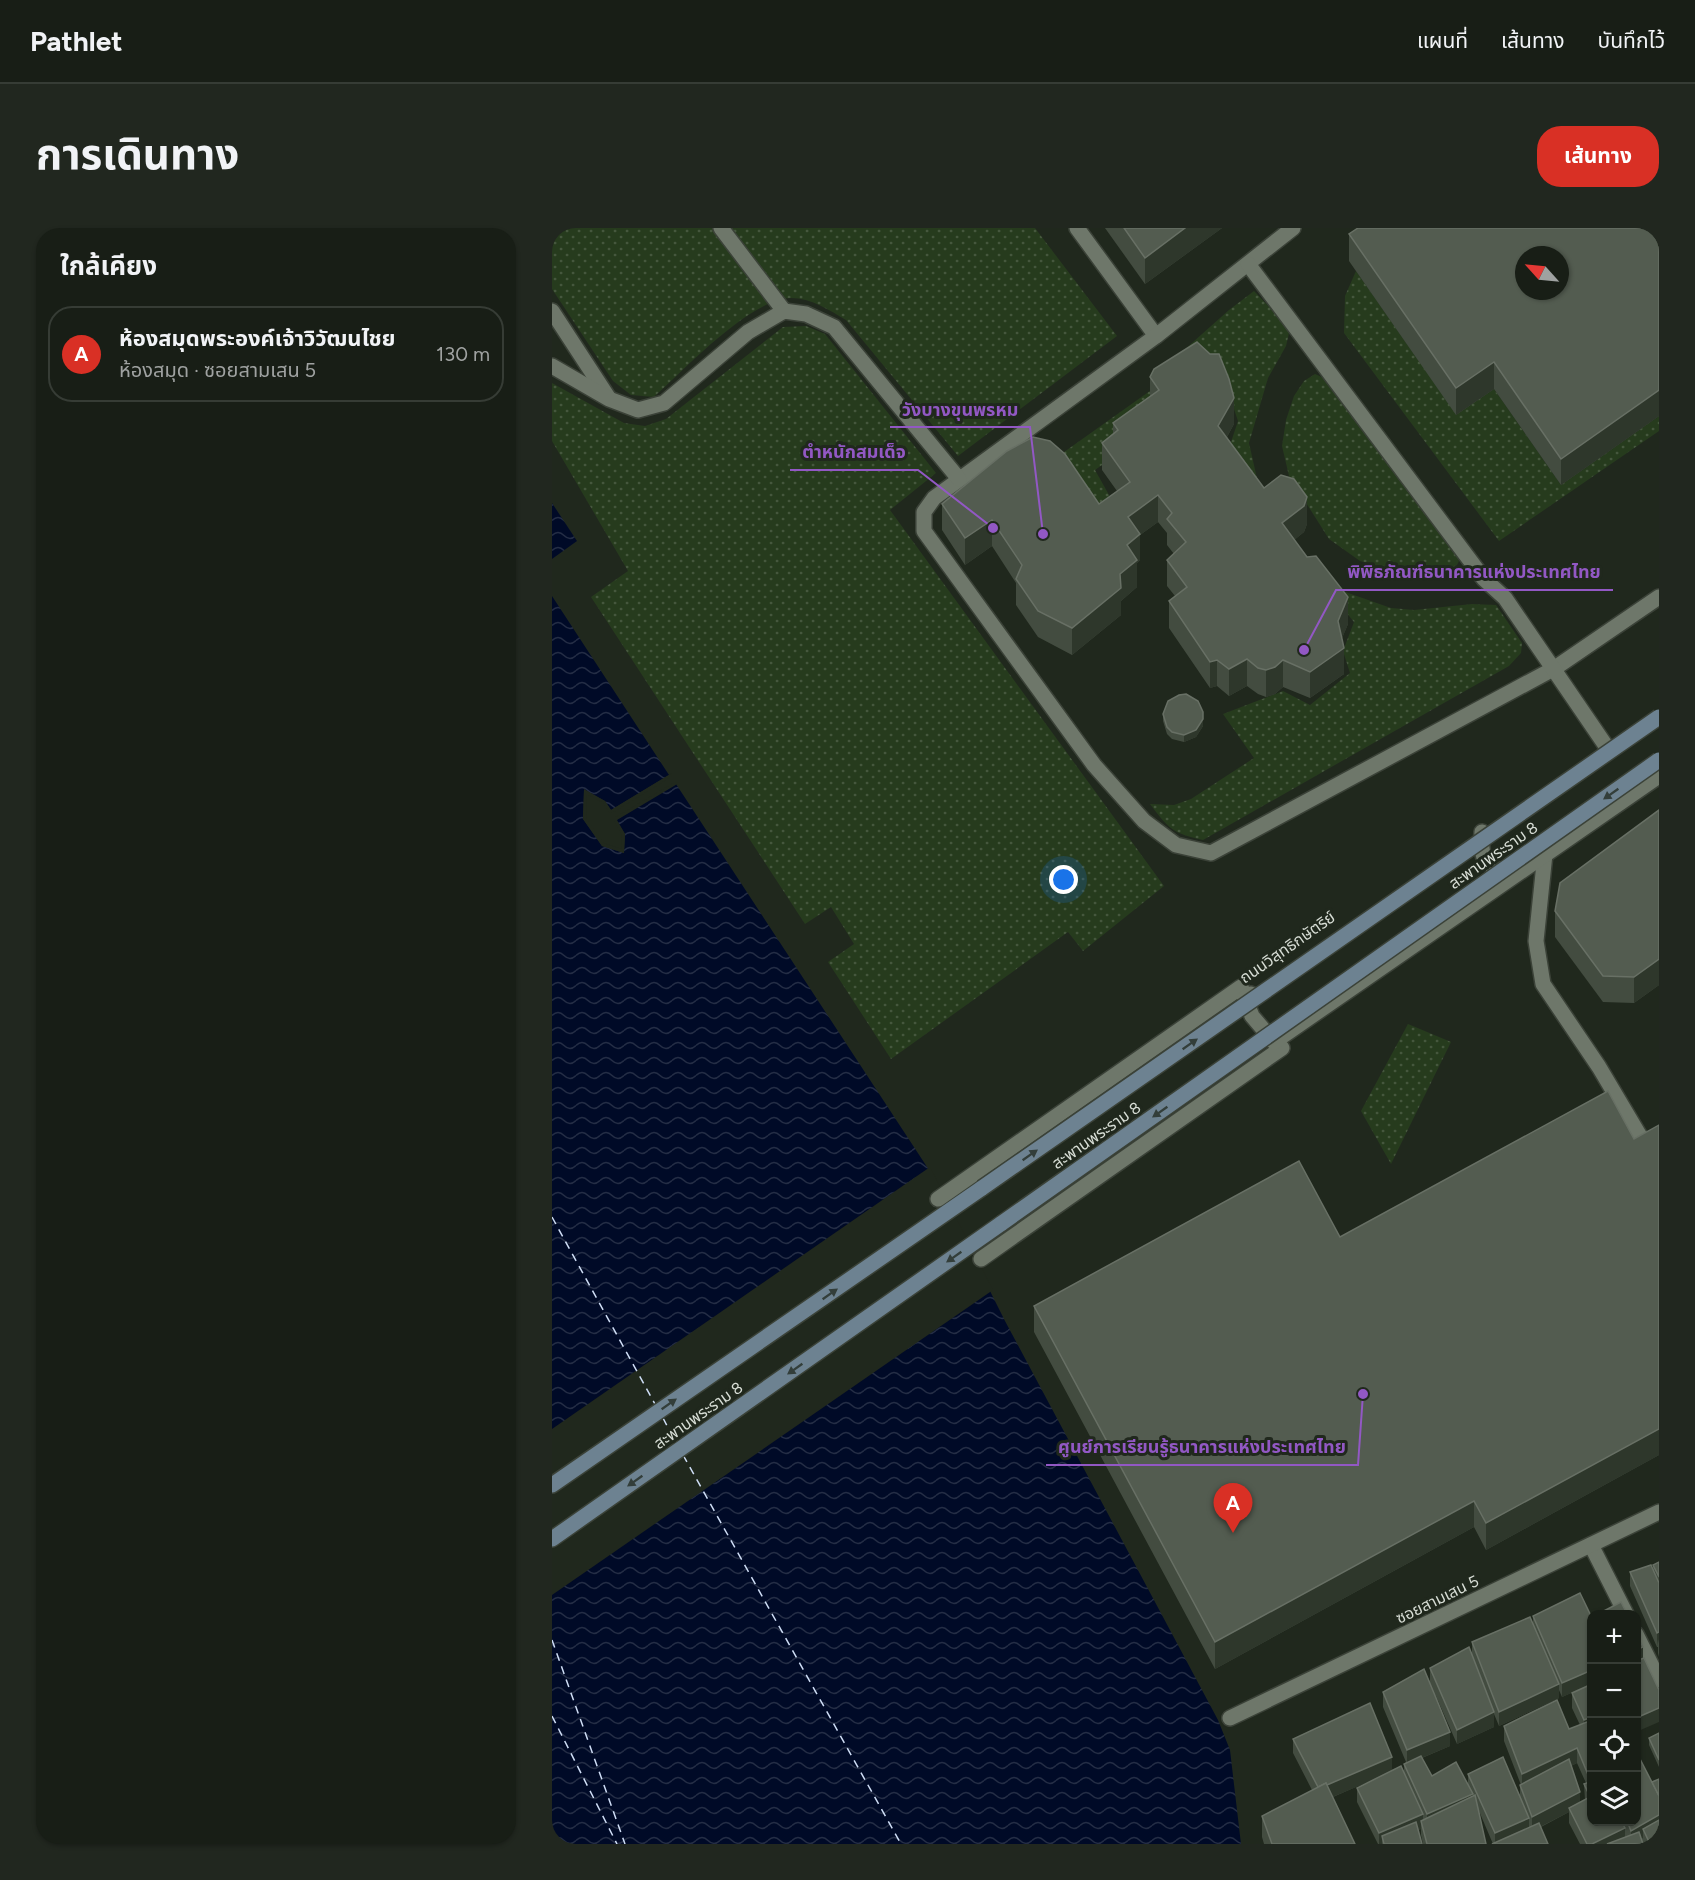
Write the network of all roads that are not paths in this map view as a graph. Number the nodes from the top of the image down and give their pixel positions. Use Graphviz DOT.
graph roads {
  1 [pos="721,228"];
  2 [pos="1077,228"];
  3 [pos="1293,228"];
  4 [pos="1248,264"];
  5 [pos="552,311"];
  6 [pos="784,311"];
  7 [pos="1156,336"];
  8 [pos="552,366"];
  9 [pos="609,399"];
  10 [pos="959,479"];
  11 [pos="1659,597"];
  12 [pos="1555,668"];
  13 [pos="1659,708"];
  14 [pos="1659,717"];
  15 [pos="1606,746"];
  16 [pos="1659,760"];
  17 [pos="1659,776"];
  18 [pos="1482,831"];
  19 [pos="1545,854"];
  20 [pos="1512,877"];
  21 [pos="1245,998"];
  22 [pos="1274,1042"];
  23 [pos="1650,1153"];
  24 [pos="938,1199"];
  25 [pos="981,1259"];
  26 [pos="552,1485"];
  27 [pos="1659,1512"];
  28 [pos="552,1539"];
  29 [pos="1591,1545"];
  30 [pos="1624,1610"];
  31 [pos="1641,1644"];
  32 [pos="1659,1680"];
  33 [pos="1230,1718"];
  1 -- 6 [label="street"];
  2 -- 7 [label="street"];
  3 -- 4 [label="street"];
  4 -- 7 [label="street"];
  4 -- 12 [label="street"];
  5 -- 9 [label="street"];
  6 -- 9 [label="street"];
  6 -- 10 [label="street"];
  7 -- 10 [label="street"];
  8 -- 9 [label="street"];
  10 -- 12 [label="street"];
  11 -- 12 [label="street"];
  12 -- 15 [label="street"];
  13 -- 15 [label="street, ถนนวิสุทธิกษัตริย์"];
  26 -- 14 [label="main road, สะพานพระราม 8, one-way, bridge"];
  15 -- 18 [label="street, ถนนวิสุทธิกษัตริย์"];
  16 -- 28 [label="main road, สะพานพระราม 8, one-way, bridge"];
  17 -- 19 [label="street"];
  18 -- 20 [label="street"];
  18 -- 21 [label="street, ถนนวิสุทธิกษัตริย์"];
  19 -- 20 [label="street"];
  19 -- 23 [label="street"];
  20 -- 22 [label="street"];
  21 -- 22 [label="street, ถนนวิสุทธิกษัตริย์"];
  21 -- 24 [label="street"];
  22 -- 25 [label="street"];
  27 -- 29 [label="street, ซอยสามเสน 5"];
  29 -- 30 [label="street"];
  29 -- 33 [label="street, ซอยสามเสน 5"];
  31 -- 32 [label="street"];
}
